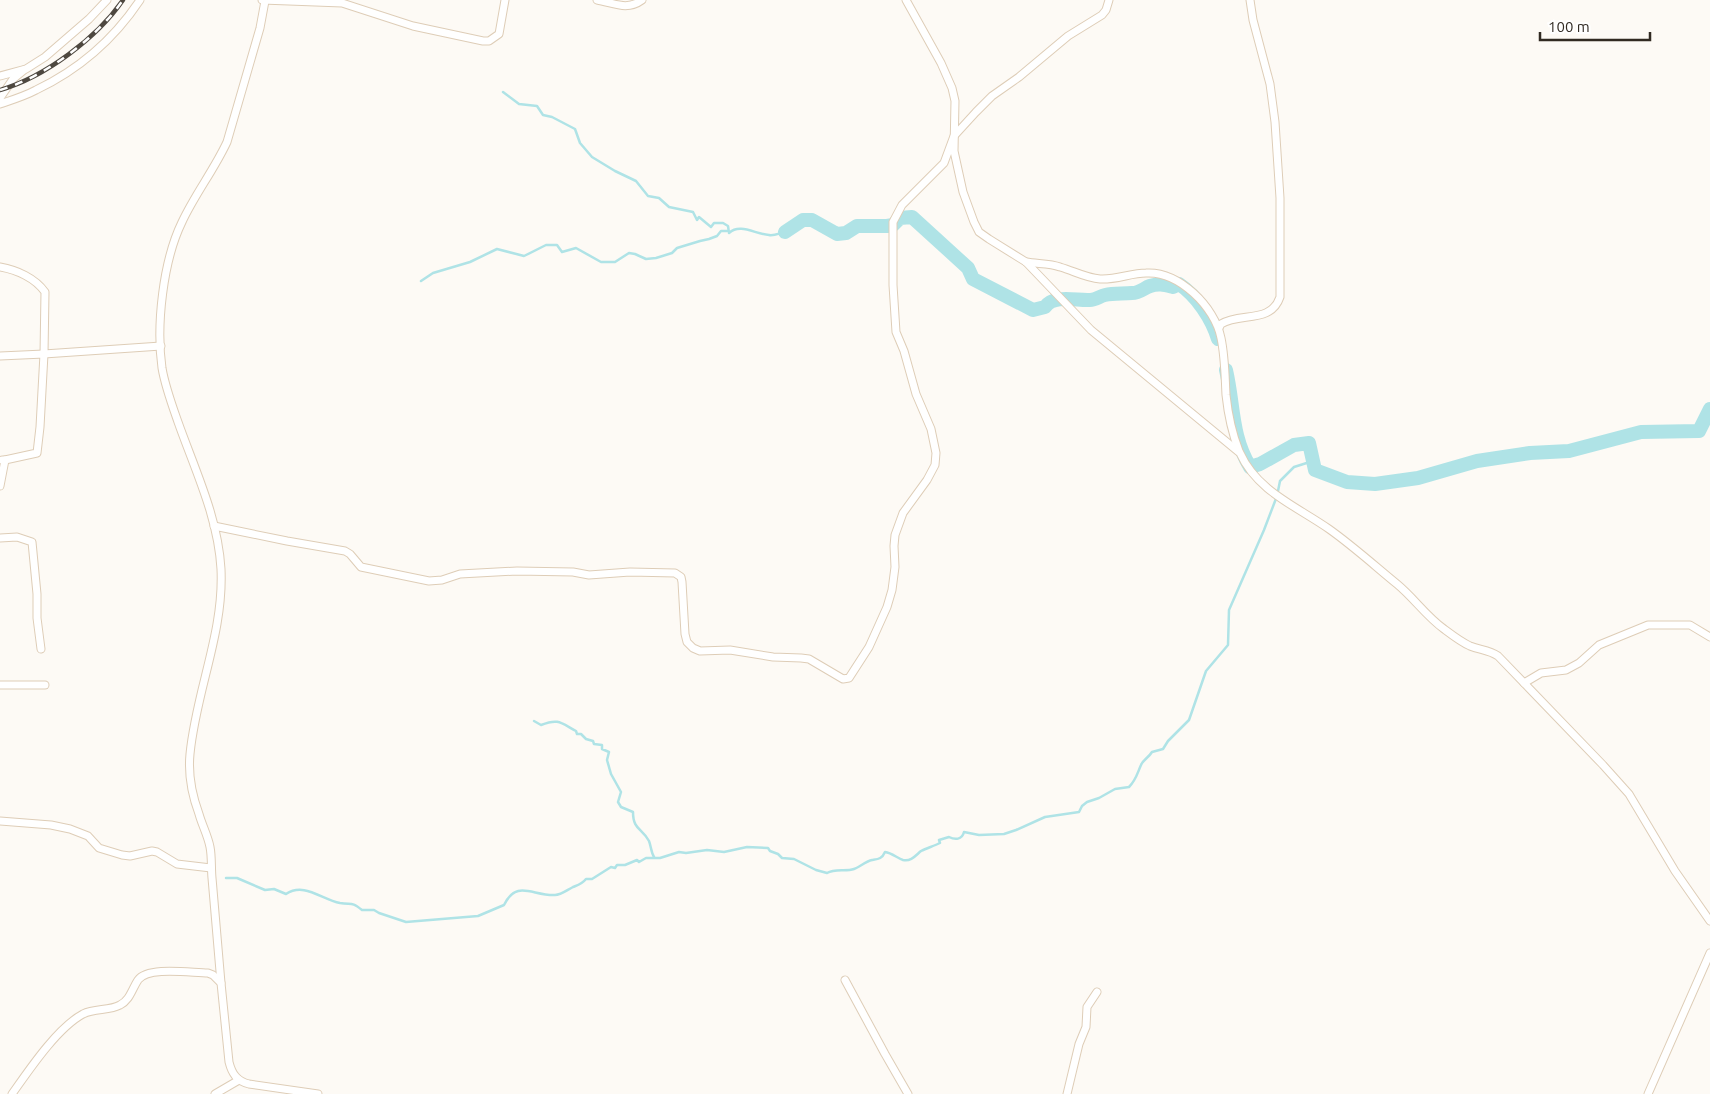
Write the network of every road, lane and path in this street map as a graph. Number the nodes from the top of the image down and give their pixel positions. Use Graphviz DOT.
graph roads {
  1 [pos="108,0"];
  2 [pos="140,0"];
  3 [pos="263,0"];
  4 [pos="505,0"];
  5 [pos="597,0"];
  6 [pos="642,0"];
  7 [pos="906,0"];
  8 [pos="1109,0"];
  9 [pos="1250,0"];
  10 [pos="26,69"];
  11 [pos="0,76"];
  12 [pos="0,98"];
  13 [pos="0,104"];
  14 [pos="954,136"];
  15 [pos="1026,262"];
  16 [pos="0,267"];
  17 [pos="1219,328"];
  18 [pos="161,346"];
  19 [pos="44,354"];
  20 [pos="0,356"];
  21 [pos="1240,453"];
  22 [pos="2,460"];
  23 [pos="0,486"];
  24 [pos="214,526"];
  25 [pos="0,538"];
  26 [pos="1710,637"];
  27 [pos="41,649"];
  28 [pos="1524,683"];
  29 [pos="0,685"];
  30 [pos="45,685"];
  31 [pos="0,821"];
  32 [pos="211,868"];
  33 [pos="1710,921"];
  34 [pos="1710,953"];
  35 [pos="845,980"];
  36 [pos="221,983"];
  37 [pos="1096,992"];
  38 [pos="239,1080"];
  39 [pos="12,1094"];
  40 [pos="215,1094"];
  41 [pos="318,1094"];
  42 [pos="908,1094"];
  43 [pos="1068,1094"];
  44 [pos="1648,1094"];
  1 -- 10 [label="street"];
  2 -- 13 [label="street"];
  3 -- 4 [label="street"];
  3 -- 18 [label="street"];
  5 -- 6 [label="street"];
  7 -- 14 [label="street"];
  8 -- 14 [label="street"];
  9 -- 17 [label="street"];
  10 -- 11 [label="street"];
  10 -- 12 [label="street"];
  14 -- 15 [label="street"];
  14 -- 24 [label="street"];
  15 -- 17 [label="street"];
  15 -- 21 [label="street"];
  16 -- 19 [label="street"];
  17 -- 21 [label="street"];
  18 -- 19 [label="street"];
  18 -- 24 [label="street"];
  19 -- 20 [label="street"];
  19 -- 22 [label="street"];
  21 -- 28 [label="street"];
  22 -- 23 [label="street"];
  24 -- 32 [label="street"];
  25 -- 27 [label="street"];
  26 -- 28 [label="street"];
  28 -- 33 [label="street"];
  29 -- 30 [label="street"];
  31 -- 32 [label="street"];
  32 -- 36 [label="street"];
  34 -- 44 [label="street"];
  35 -- 42 [label="street"];
  36 -- 38 [label="street"];
  36 -- 39 [label="street"];
  37 -- 43 [label="street"];
  38 -- 40 [label="street"];
  38 -- 41 [label="street"];
}
